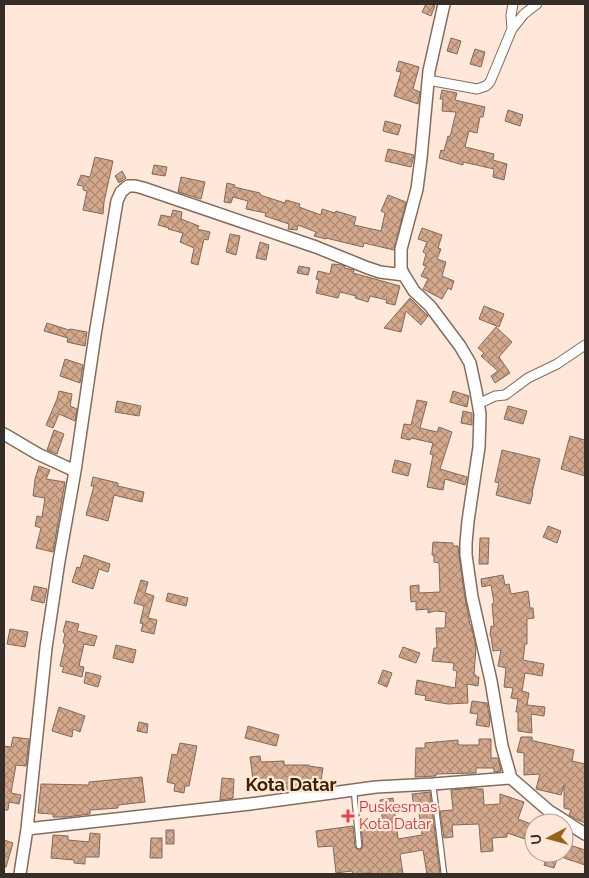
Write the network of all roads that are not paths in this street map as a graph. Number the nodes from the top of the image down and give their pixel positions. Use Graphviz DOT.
graph roads {
  1 [pos="444,4"];
  2 [pos="513,4"];
  3 [pos="536,4"];
  4 [pos="512,29"];
  5 [pos="428,80"];
  6 [pos="404,275"];
  7 [pos="585,345"];
  8 [pos="478,404"];
  9 [pos="4,434"];
  10 [pos="75,471"];
  11 [pos="510,778"];
  12 [pos="433,784"];
  13 [pos="354,790"];
  14 [pos="27,828"];
  15 [pos="585,834"];
  16 [pos="359,846"];
  17 [pos="20,874"];
  18 [pos="444,874"];
  1 -- 5 [label="street"];
  2 -- 4 [label="street"];
  3 -- 4 [label="street"];
  4 -- 5 [label="street"];
  5 -- 6 [label="street"];
  6 -- 8 [label="street"];
  6 -- 10 [label="street"];
  7 -- 8 [label="street"];
  8 -- 11 [label="street"];
  9 -- 10 [label="street"];
  10 -- 14 [label="street"];
  11 -- 12 [label="street"];
  11 -- 15 [label="street"];
  12 -- 13 [label="street"];
  12 -- 18 [label="lane"];
  13 -- 14 [label="street"];
  13 -- 16 [label="lane"];
  14 -- 17 [label="street"];
}
